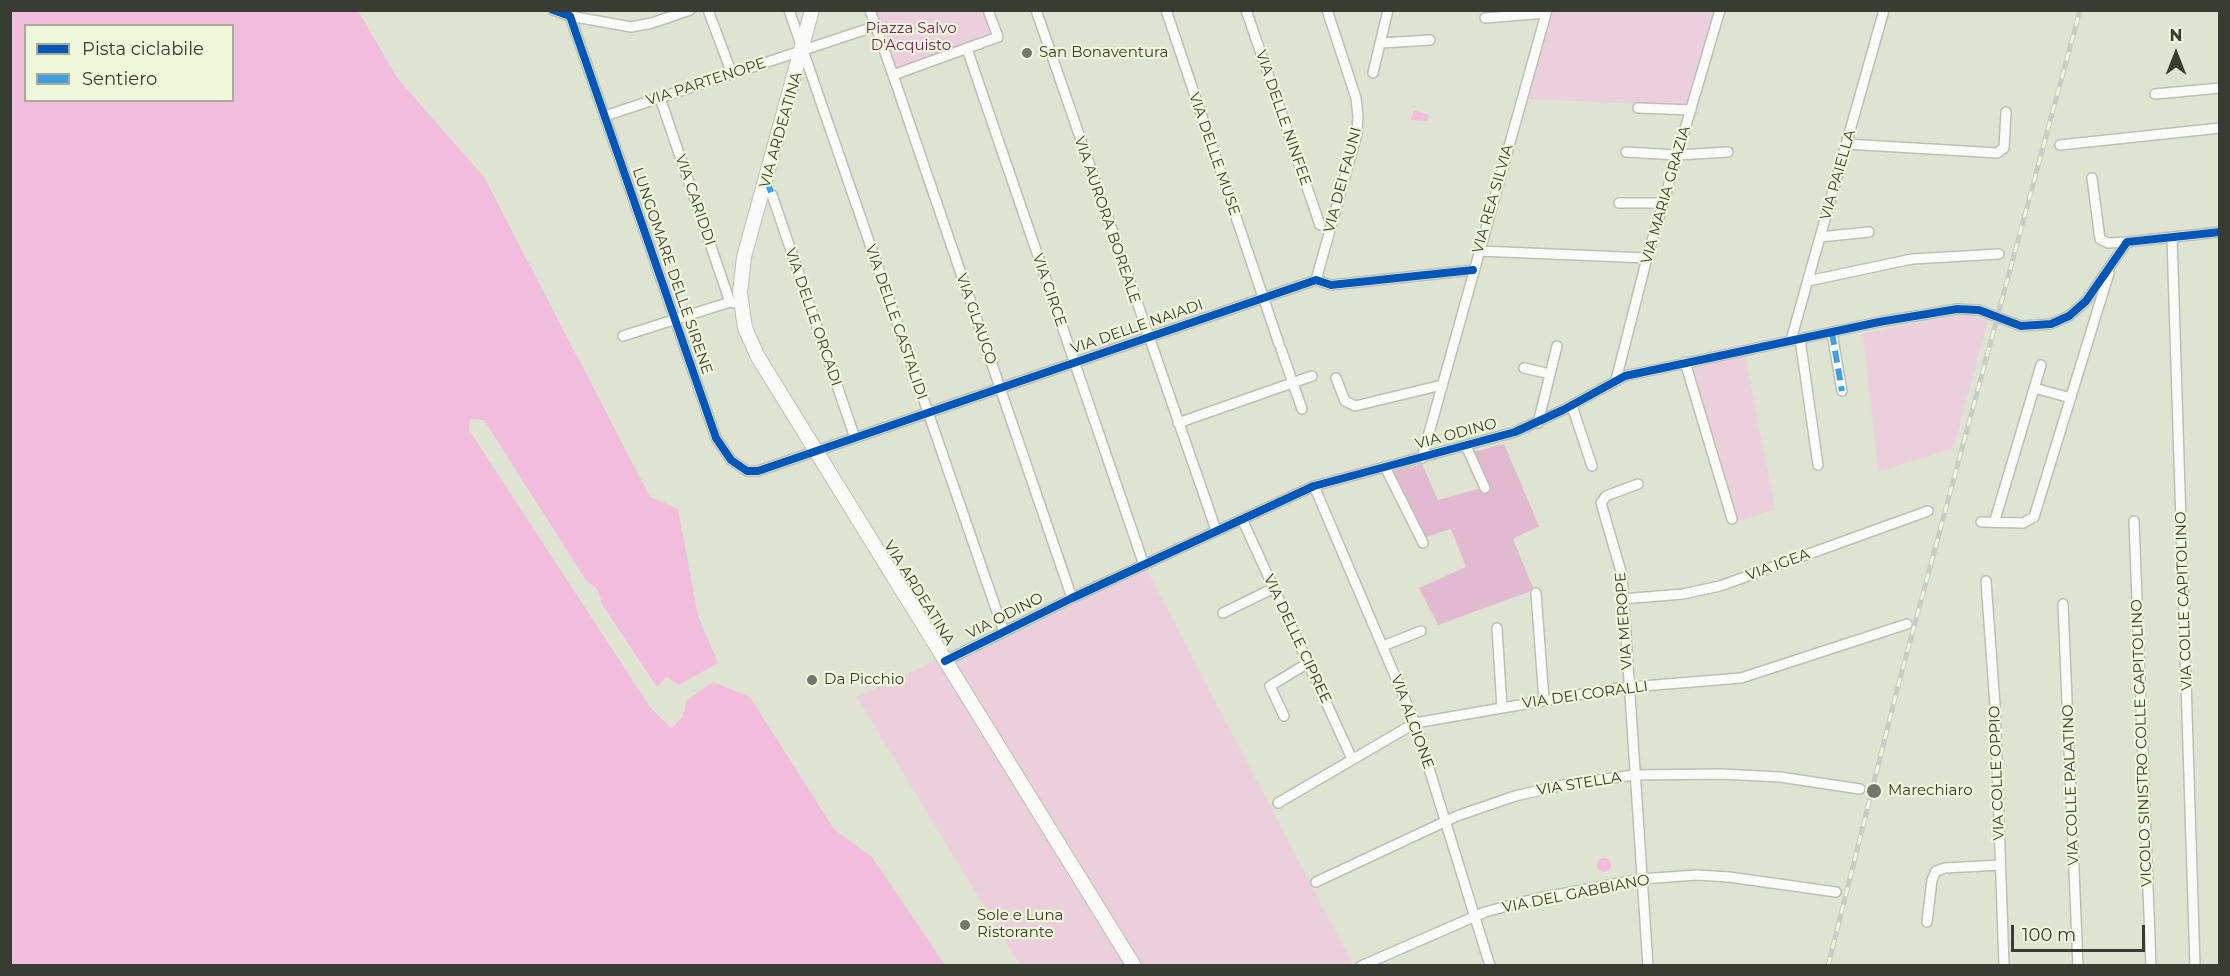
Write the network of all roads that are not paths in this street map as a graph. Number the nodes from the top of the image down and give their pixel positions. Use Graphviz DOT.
graph roads {
  1 [pos="553,10"];
  2 [pos="690,10"];
  3 [pos="708,10"];
  4 [pos="789,10"];
  5 [pos="812,10"];
  6 [pos="870,10"];
  7 [pos="988,10"];
  8 [pos="1036,10"];
  9 [pos="1166,10"];
  10 [pos="1246,10"];
  11 [pos="1327,10"];
  12 [pos="1388,10"];
  13 [pos="1720,10"];
  14 [pos="1884,10"];
  15 [pos="1546,12"];
  16 [pos="581,15"];
  17 [pos="570,16"];
  18 [pos="1485,18"];
  19 [pos="876,26"];
  20 [pos="1430,40"];
  21 [pos="1381,43"];
  22 [pos="967,49"];
  23 [pos="803,50"];
  24 [pos="1373,73"];
  25 [pos="732,74"];
  26 [pos="893,75"];
  27 [pos="2220,88"];
  28 [pos="2156,94"];
  29 [pos="660,98"];
  30 [pos="1638,108"];
  31 [pos="1690,110"];
  32 [pos="2006,112"];
  33 [pos="605,116"];
  34 [pos="2220,128"];
  35 [pos="1847,144"];
  36 [pos="2060,144"];
  37 [pos="1626,152"];
  38 [pos="1728,152"];
  39 [pos="1677,155"];
  40 [pos="2092,178"];
  41 [pos="772,195"];
  42 [pos="1619,203"];
  43 [pos="1663,203"];
  44 [pos="1320,225"];
  45 [pos="1869,232"];
  46 [pos="2220,232"];
  47 [pos="1820,237"];
  48 [pos="2172,237"];
  49 [pos="2127,242"];
  50 [pos="1479,251"];
  51 [pos="1999,254"];
  52 [pos="1647,258"];
  53 [pos="2112,265"];
  54 [pos="1473,270"];
  55 [pos="1316,280"];
  56 [pos="1808,281"];
  57 [pos="1263,297"];
  58 [pos="735,303"];
  59 [pos="673,319"];
  60 [pos="1832,333"];
  61 [pos="623,336"];
  62 [pos="1148,338"];
  63 [pos="1795,340"];
  64 [pos="1557,346"];
  65 [pos="1685,362"];
  66 [pos="1073,363"];
  67 [pos="2041,365"];
  68 [pos="1524,368"];
  69 [pos="1550,374"];
  70 [pos="1312,376"];
  71 [pos="1336,378"];
  72 [pos="1616,380"];
  73 [pos="1293,382"];
  74 [pos="1442,385"];
  75 [pos="2034,388"];
  76 [pos="1000,389"];
  77 [pos="1842,392"];
  78 [pos="2071,398"];
  79 [pos="1572,406"];
  80 [pos="1302,410"];
  81 [pos="927,413"];
  82 [pos="1178,423"];
  83 [pos="1538,423"];
  84 [pos="855,438"];
  85 [pos="1466,446"];
  86 [pos="816,451"];
  87 [pos="1422,458"];
  88 [pos="1818,465"];
  89 [pos="1593,466"];
  90 [pos="1385,467"];
  91 [pos="1638,484"];
  92 [pos="1314,486"];
  93 [pos="1485,488"];
  94 [pos="1928,511"];
  95 [pos="1242,519"];
  96 [pos="1732,519"];
  97 [pos="1995,520"];
  98 [pos="2134,521"];
  99 [pos="1981,522"];
  100 [pos="1216,531"];
  101 [pos="1423,543"];
  102 [pos="1144,565"];
  103 [pos="1986,581"];
  104 [pos="1274,588"];
  105 [pos="1536,593"];
  106 [pos="1072,598"];
  107 [pos="1622,599"];
  108 [pos="2063,604"];
  109 [pos="1223,613"];
  110 [pos="1907,624"];
  111 [pos="1497,628"];
  112 [pos="1421,631"];
  113 [pos="1004,632"];
  114 [pos="1383,646"];
  115 [pos="945,661"];
  116 [pos="1308,663"];
  117 [pos="1628,687"];
  118 [pos="1544,700"];
  119 [pos="1502,708"];
  120 [pos="1284,716"];
  121 [pos="1415,723"];
  122 [pos="1352,759"];
  123 [pos="1634,775"];
  124 [pos="1860,789"];
  125 [pos="1278,802"];
  126 [pos="1447,820"];
  127 [pos="2000,865"];
  128 [pos="1641,879"];
  129 [pos="1316,882"];
  130 [pos="1836,892"];
  131 [pos="1476,915"];
  132 [pos="1927,922"];
  133 [pos="1134,966"];
  134 [pos="1361,966"];
  135 [pos="1490,966"];
  136 [pos="1648,966"];
  137 [pos="2004,966"];
  138 [pos="2078,966"];
  139 [pos="2151,966"];
  140 [pos="2195,966"];
  1 -- 17 [label="street"];
  2 -- 16 [label="street"];
  3 -- 25 [label="street"];
  4 -- 23 [label="street, VIA DELLE CASTALIDI"];
  5 -- 23 [label="main road, VIA ARDEATINA"];
  6 -- 19 [label="street"];
  7 -- 22 [label="street"];
  8 -- 62 [label="street, VIA AURORA BOREALE"];
  9 -- 57 [label="street, VIA DELLE MUSE"];
  10 -- 44 [label="street, VIA DELLE NINFEE"];
  11 -- 55 [label="street, VIA DEI FAUNI"];
  12 -- 21 [label="street"];
  13 -- 31 [label="street, VIA MARIA GRAZIA"];
  14 -- 35 [label="street, VIA PAIELLA"];
  15 -- 18 [label="street"];
  15 -- 50 [label="street, VIA REA SILVIA"];
  16 -- 17 [label="street"];
  17 -- 33 [label="street, LUNGOMARE DELLE SIRENE"];
  19 -- 23 [label="street, VIA PARTENOPE"];
  19 -- 26 [label="street"];
  20 -- 21 [label="street"];
  21 -- 24 [label="street"];
  22 -- 26 [label="street"];
  22 -- 66 [label="street, VIA CIRCE"];
  23 -- 25 [label="street, VIA PARTENOPE"];
  23 -- 58 [label="main road, VIA ARDEATINA"];
  23 -- 81 [label="street, VIA DELLE CASTALIDI"];
  25 -- 29 [label="street, VIA PARTENOPE"];
  26 -- 76 [label="street, VIA GLAUCO"];
  27 -- 28 [label="street"];
  29 -- 33 [label="street, VIA PARTENOPE"];
  29 -- 58 [label="street, VIA CARIDDI"];
  30 -- 31 [label="street"];
  31 -- 39 [label="street, VIA MARIA GRAZIA"];
  32 -- 35 [label="street"];
  33 -- 59 [label="street, LUNGOMARE DELLE SIRENE"];
  34 -- 36 [label="street"];
  35 -- 47 [label="street, VIA PAIELLA"];
  37 -- 39 [label="street"];
  38 -- 39 [label="street"];
  39 -- 43 [label="street, VIA MARIA GRAZIA"];
  40 -- 49 [label="street"];
  41 -- 84 [label="street, VIA DELLE ORCADI"];
  42 -- 43 [label="street"];
  43 -- 52 [label="street, VIA MARIA GRAZIA"];
  45 -- 47 [label="street"];
  46 -- 48 [label="street"];
  47 -- 56 [label="street, VIA PAIELLA"];
  48 -- 49 [label="street"];
  48 -- 140 [label="street, VIA COLLE CAPITOLINO"];
  49 -- 53 [label="street"];
  50 -- 52 [label="street"];
  50 -- 54 [label="street, VIA REA SILVIA"];
  51 -- 56 [label="street"];
  52 -- 72 [label="street, VIA MARIA GRAZIA"];
  53 -- 60 [label="street, VIA ODINO"];
  53 -- 78 [label="street"];
  54 -- 55 [label="street, VIA DELLE NAIADI"];
  54 -- 74 [label="street, VIA REA SILVIA"];
  55 -- 57 [label="street, VIA DELLE NAIADI"];
  56 -- 63 [label="street, VIA PAIELLA"];
  57 -- 62 [label="street, VIA DELLE NAIADI"];
  57 -- 73 [label="street, VIA DELLE MUSE"];
  58 -- 59 [label="street"];
  58 -- 86 [label="main road, VIA ARDEATINA"];
  59 -- 61 [label="street"];
  59 -- 86 [label="street, LUNGOMARE DELLE SIRENE"];
  60 -- 63 [label="street, VIA ODINO"];
  60 -- 77 [label="street"];
  62 -- 66 [label="street, VIA DELLE NAIADI"];
  62 -- 82 [label="street, VIA AURORA BOREALE"];
  63 -- 65 [label="street, VIA ODINO"];
  63 -- 88 [label="street"];
  64 -- 69 [label="street"];
  65 -- 72 [label="street, VIA ODINO"];
  65 -- 96 [label="street"];
  66 -- 76 [label="street, VIA DELLE NAIADI"];
  66 -- 102 [label="street, VIA CIRCE"];
  67 -- 75 [label="street"];
  68 -- 69 [label="street"];
  69 -- 83 [label="street"];
  70 -- 73 [label="street"];
  71 -- 74 [label="street"];
  72 -- 79 [label="street, VIA ODINO"];
  73 -- 80 [label="street, VIA DELLE MUSE"];
  73 -- 82 [label="street"];
  74 -- 87 [label="street, VIA REA SILVIA"];
  75 -- 78 [label="street"];
  75 -- 97 [label="street"];
  76 -- 81 [label="street, VIA DELLE NAIADI"];
  76 -- 106 [label="street, VIA GLAUCO"];
  78 -- 97 [label="street"];
  79 -- 83 [label="street, VIA ODINO"];
  79 -- 89 [label="street"];
  81 -- 84 [label="street, VIA DELLE NAIADI"];
  81 -- 113 [label="street, VIA DELLE CASTALIDI"];
  82 -- 100 [label="street, VIA AURORA BOREALE"];
  83 -- 85 [label="street, VIA ODINO"];
  84 -- 86 [label="street, VIA DELLE NAIADI"];
  85 -- 87 [label="street, VIA ODINO"];
  85 -- 93 [label="street"];
  86 -- 115 [label="main road, VIA ARDEATINA"];
  87 -- 90 [label="street, VIA ODINO"];
  90 -- 92 [label="street, VIA ODINO"];
  90 -- 101 [label="street"];
  91 -- 107 [label="street, VIA MEROPE"];
  92 -- 95 [label="street, VIA ODINO"];
  92 -- 114 [label="street, VIA ALCIONE"];
  94 -- 107 [label="street, VIA IGEA"];
  95 -- 100 [label="street, VIA ODINO"];
  95 -- 104 [label="street, VIA DELLE CIPREE"];
  97 -- 99 [label="street"];
  98 -- 139 [label="street, VICOLO SINISTRO COLLE CAPITOLINO"];
  100 -- 102 [label="street, VIA ODINO"];
  102 -- 106 [label="street, VIA ODINO"];
  103 -- 127 [label="street, VIA COLLE OPPIO"];
  104 -- 109 [label="street"];
  104 -- 116 [label="street, VIA DELLE CIPREE"];
  105 -- 118 [label="street"];
  106 -- 113 [label="street, VIA ODINO"];
  107 -- 117 [label="street, VIA MEROPE"];
  108 -- 138 [label="street, VIA COLLE PALATINO"];
  110 -- 117 [label="street, VIA DEI CORALLI"];
  111 -- 119 [label="street"];
  112 -- 114 [label="street"];
  113 -- 115 [label="street, VIA ODINO"];
  114 -- 121 [label="street, VIA ALCIONE"];
  115 -- 133 [label="main road, VIA ARDEATINA"];
  116 -- 120 [label="street"];
  116 -- 122 [label="street, VIA DELLE CIPREE"];
  117 -- 118 [label="street, VIA DEI CORALLI"];
  117 -- 123 [label="street, VIA MEROPE"];
  118 -- 119 [label="street, VIA DEI CORALLI"];
  119 -- 121 [label="street, VIA DEI CORALLI"];
  121 -- 122 [label="street, VIA DEI CORALLI"];
  121 -- 126 [label="street, VIA ALCIONE"];
  122 -- 125 [label="street, VIA DEI CORALLI"];
  123 -- 124 [label="street, VIA STELLA"];
  123 -- 126 [label="street, VIA STELLA"];
  123 -- 128 [label="street, VIA MEROPE"];
  126 -- 129 [label="street, VIA STELLA"];
  126 -- 131 [label="street, VIA ALCIONE"];
  127 -- 132 [label="street"];
  127 -- 137 [label="street, VIA COLLE OPPIO"];
  128 -- 130 [label="street, VIA DEL GABBIANO"];
  128 -- 131 [label="street, VIA DEL GABBIANO"];
  128 -- 136 [label="street, VIA MEROPE"];
  131 -- 134 [label="street, VIA DEL GABBIANO"];
  131 -- 135 [label="street, VIA ALCIONE"];
}
